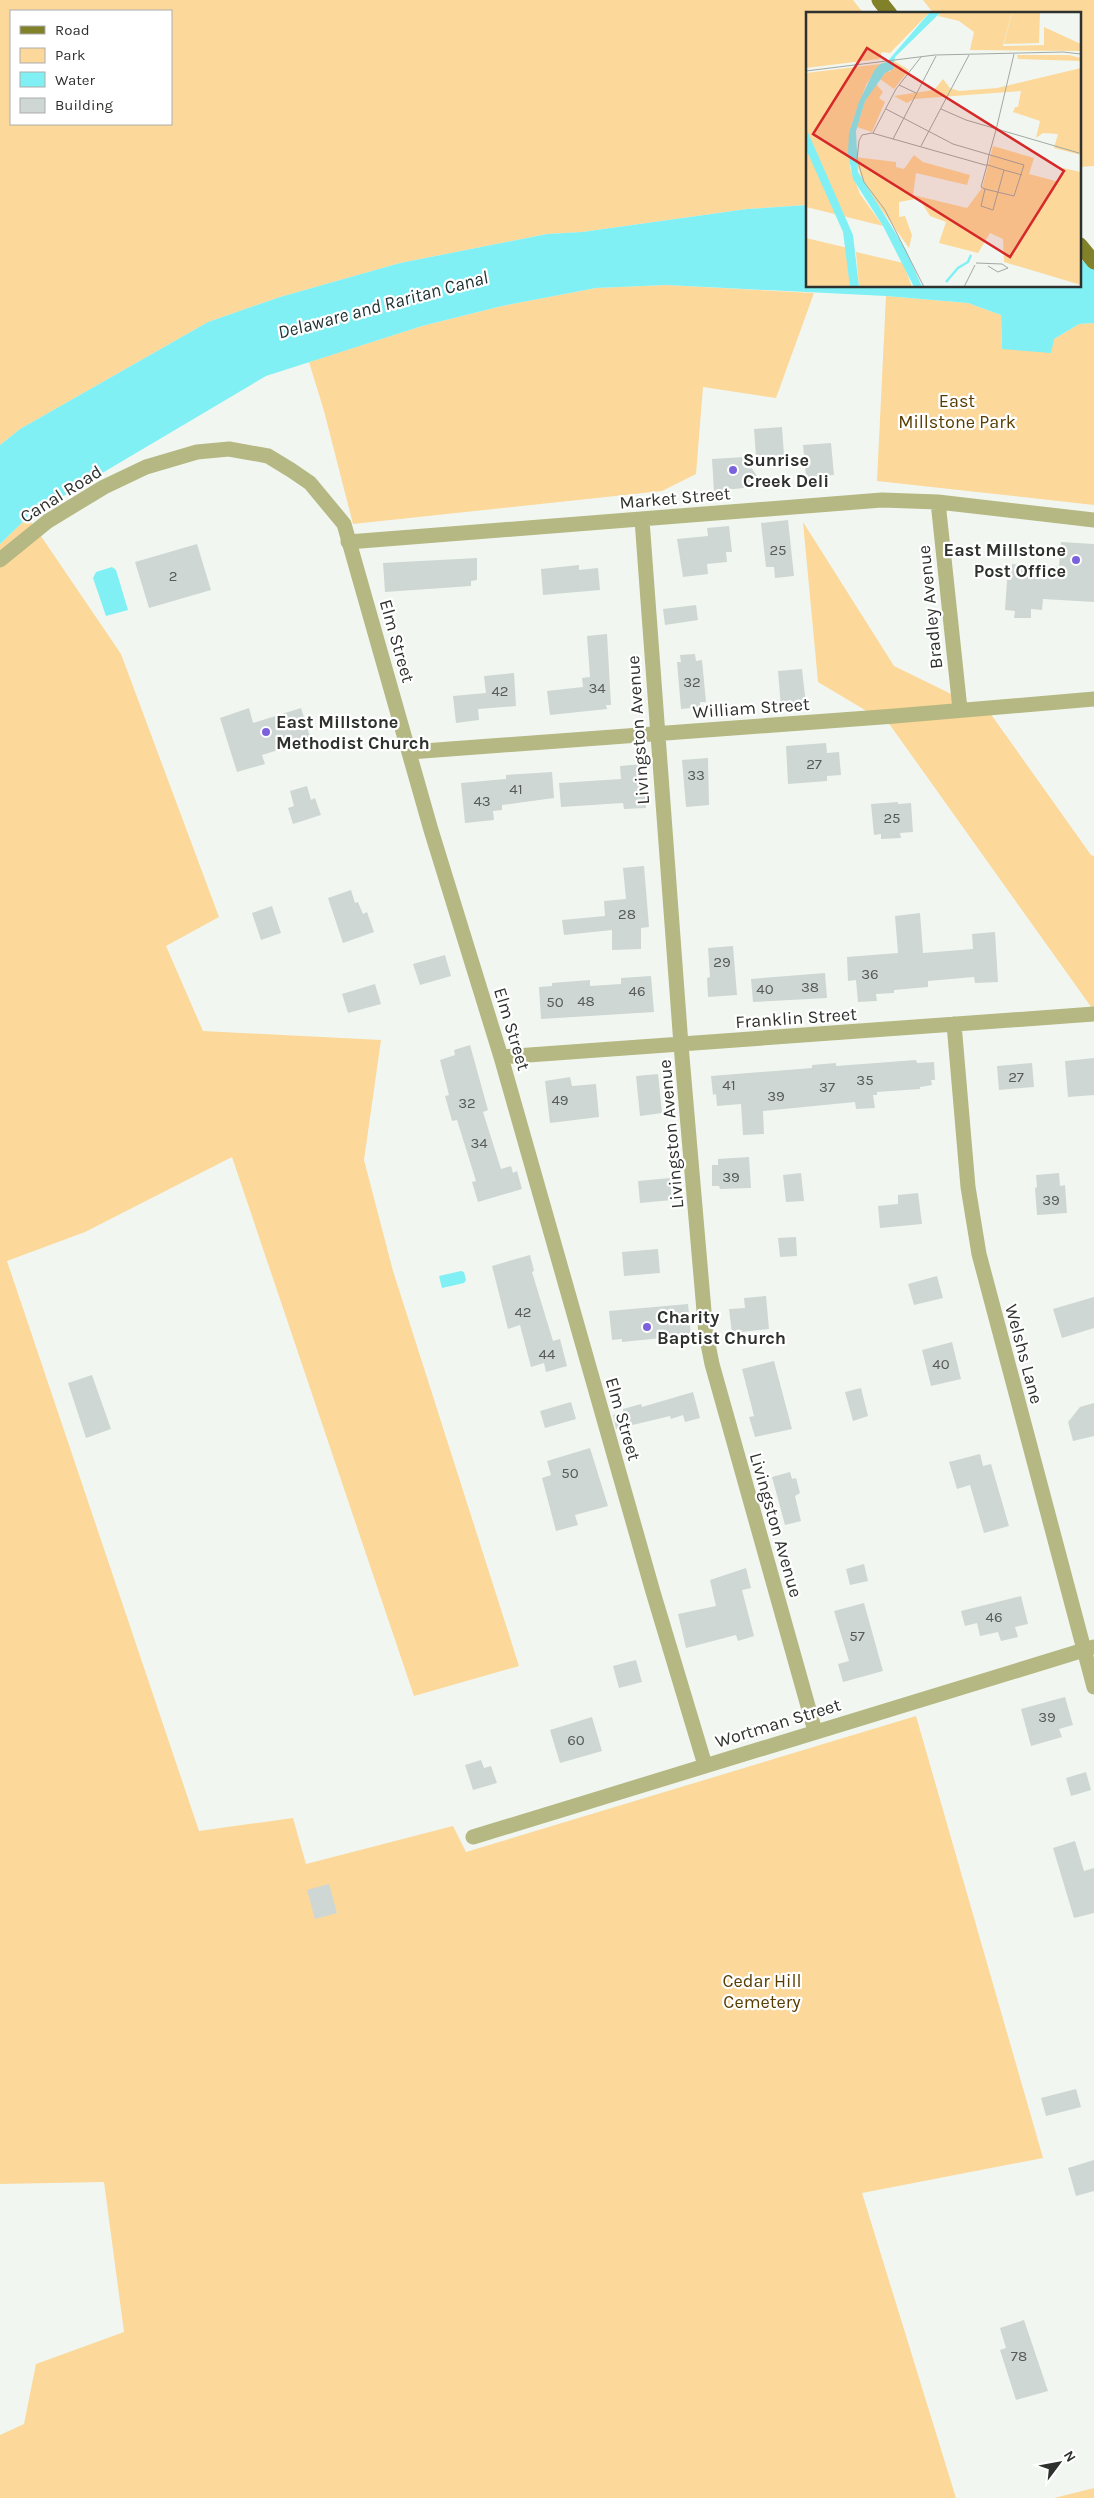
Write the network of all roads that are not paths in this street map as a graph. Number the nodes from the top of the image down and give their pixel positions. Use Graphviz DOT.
graph roads {
  1 [pos="879,0"];
  2 [pos="888,12"];
  3 [pos="146,467"];
  4 [pos="938,502"];
  5 [pos="642,520"];
  6 [pos="1094,520"];
  7 [pos="348,542"];
  8 [pos="0,560"];
  9 [pos="1094,699"];
  10 [pos="960,709"];
  11 [pos="657,734"];
  12 [pos="410,752"];
  13 [pos="1094,1014"];
  14 [pos="954,1024"];
  15 [pos="682,1045"];
  16 [pos="501,1058"];
  17 [pos="1089,1649"];
  18 [pos="1094,1687"];
  19 [pos="814,1731"];
  20 [pos="705,1765"];
  21 [pos="473,1837"];
  1 -- 2 [label="main road"];
  3 -- 7 [label="street, Elm Street"];
  3 -- 8 [label="street, Canal Road"];
  4 -- 5 [label="street, Market Street"];
  4 -- 6 [label="street, Market Street"];
  4 -- 10 [label="street, Bradley Avenue"];
  5 -- 7 [label="street, Market Street"];
  5 -- 11 [label="street, Livingston Avenue"];
  7 -- 12 [label="street, Elm Street"];
  9 -- 10 [label="street, William Street"];
  10 -- 11 [label="street, William Street"];
  11 -- 12 [label="street, William Street"];
  11 -- 15 [label="street, Livingston Avenue"];
  12 -- 16 [label="street, Elm Street"];
  13 -- 14 [label="street, Franklin Street"];
  14 -- 15 [label="street, Franklin Street"];
  14 -- 17 [label="street, Welshs Lane"];
  15 -- 16 [label="street, Franklin Street"];
  15 -- 19 [label="street, Livingston Avenue"];
  16 -- 20 [label="street, Elm Street"];
  17 -- 18 [label="street, Welshs Lane"];
  17 -- 19 [label="street, Wortman Street"];
  19 -- 20 [label="street, Wortman Street"];
  20 -- 21 [label="street, Wortman Street"];
}
